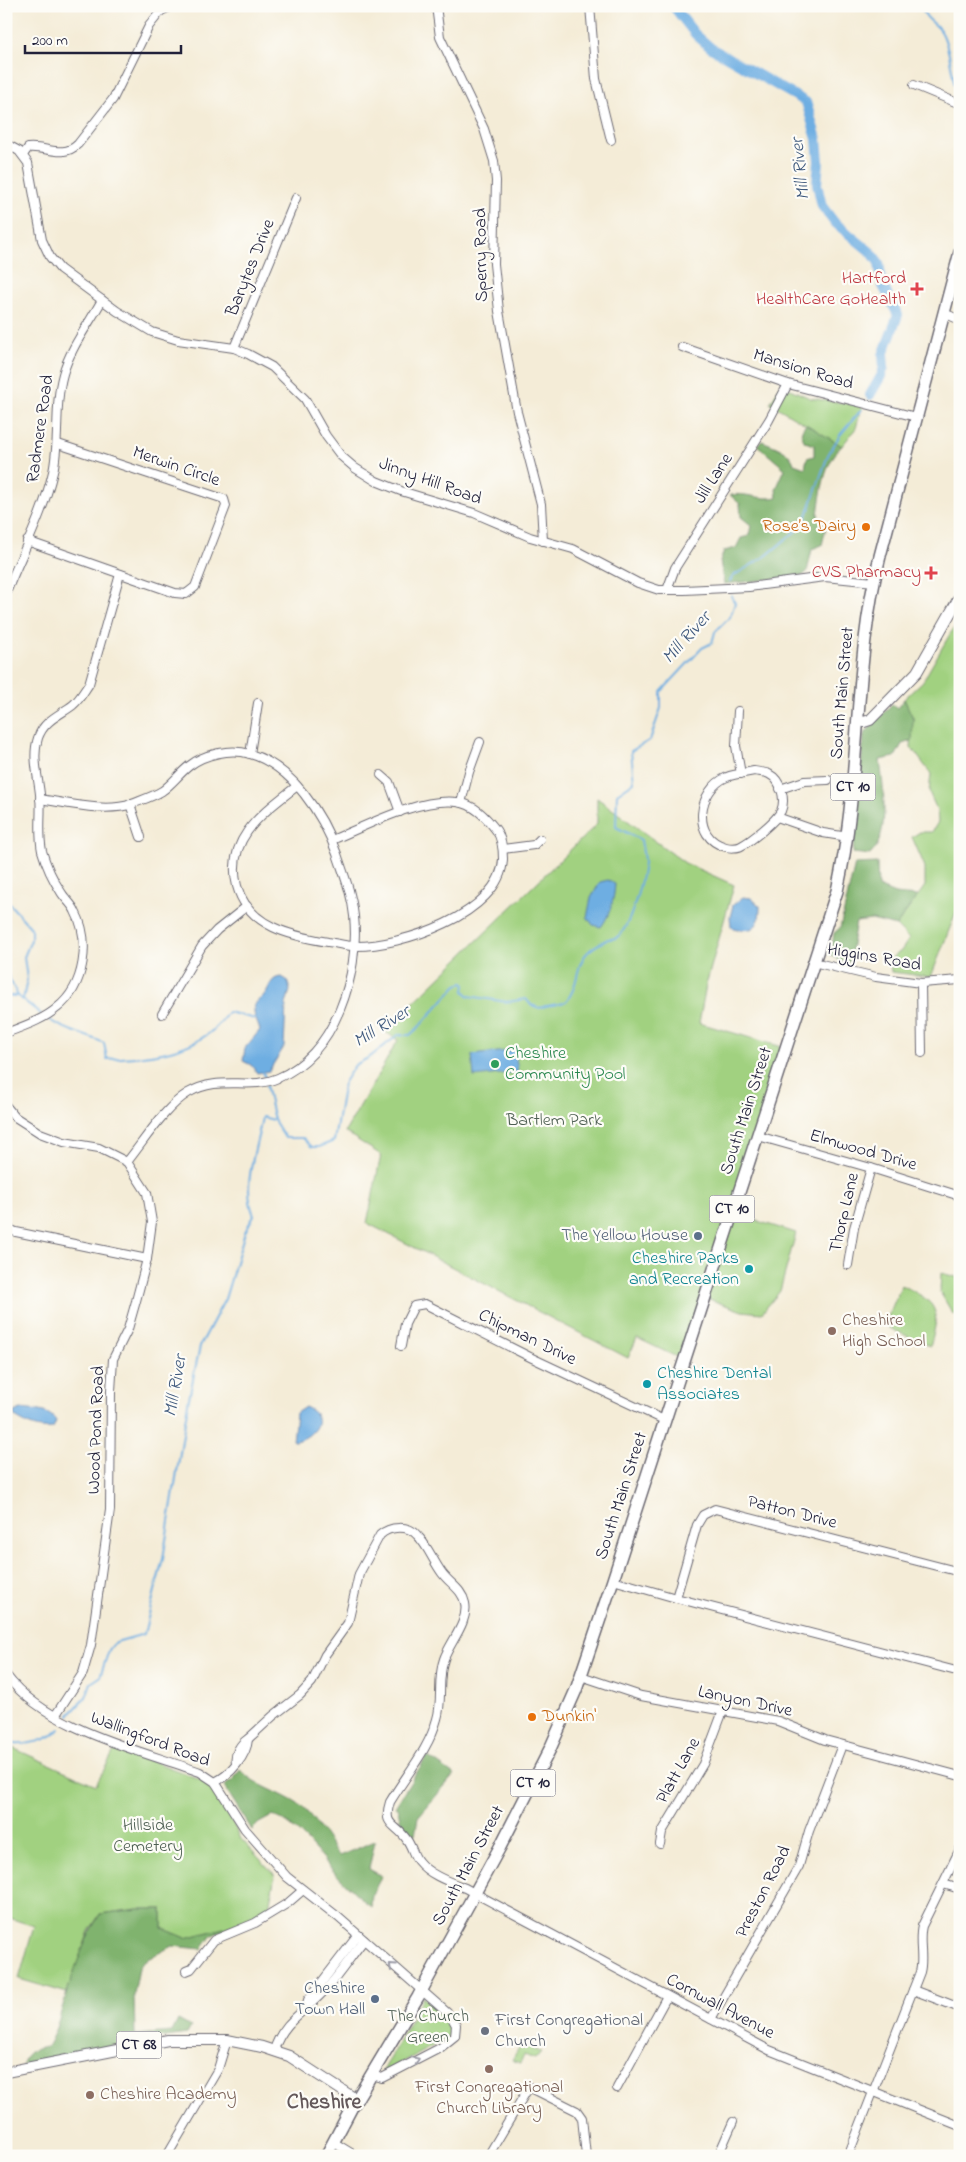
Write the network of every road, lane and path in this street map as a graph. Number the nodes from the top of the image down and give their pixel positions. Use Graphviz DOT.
graph roads {
  1 [pos="172,6"];
  2 [pos="436,6"];
  3 [pos="590,6"];
  4 [pos="914,85"];
  5 [pos="960,104"];
  6 [pos="611,140"];
  7 [pos="6,144"];
  8 [pos="23,155"];
  9 [pos="296,198"];
  10 [pos="960,252"];
  11 [pos="102,300"];
  12 [pos="944,313"];
  13 [pos="960,320"];
  14 [pos="682,346"];
  15 [pos="234,348"];
  16 [pos="788,384"];
  17 [pos="916,417"];
  18 [pos="58,444"];
  19 [pos="27,541"];
  20 [pos="543,541"];
  21 [pos="120,574"];
  22 [pos="874,582"];
  23 [pos="667,590"];
  24 [pos="6,593"];
  25 [pos="960,596"];
  26 [pos="258,703"];
  27 [pos="738,711"];
  28 [pos="858,720"];
  29 [pos="480,742"];
  30 [pos="250,754"];
  31 [pos="382,774"];
  32 [pos="741,774"];
  33 [pos="828,780"];
  34 [pos="297,786"];
  35 [pos="780,788"];
  36 [pos="40,799"];
  37 [pos="461,803"];
  38 [pos="130,804"];
  39 [pos="400,812"];
  40 [pos="777,817"];
  41 [pos="848,836"];
  42 [pos="141,837"];
  43 [pos="540,838"];
  44 [pos="332,840"];
  45 [pos="503,848"];
  46 [pos="246,906"];
  47 [pos="354,946"];
  48 [pos="813,962"];
  49 [pos="960,980"];
  50 [pos="921,983"];
  51 [pos="162,1014"];
  52 [pos="6,1033"];
  53 [pos="922,1053"];
  54 [pos="6,1106"];
  55 [pos="758,1136"];
  56 [pos="126,1162"];
  57 [pos="870,1168"];
  58 [pos="960,1196"];
  59 [pos="6,1228"];
  60 [pos="147,1259"];
  61 [pos="848,1265"];
  62 [pos="401,1346"];
  63 [pos="664,1420"];
  64 [pos="960,1572"];
  65 [pos="613,1580"];
  66 [pos="676,1598"];
  67 [pos="960,1672"];
  68 [pos="6,1674"];
  69 [pos="581,1676"];
  70 [pos="723,1711"];
  71 [pos="56,1716"];
  72 [pos="842,1745"];
  73 [pos="960,1776"];
  74 [pos="215,1782"];
  75 [pos="660,1844"];
  76 [pos="960,1849"];
  77 [pos="943,1884"];
  78 [pos="960,1889"];
  79 [pos="303,1890"];
  80 [pos="475,1894"];
  81 [pos="361,1938"];
  82 [pos="186,1971"];
  83 [pos="913,1990"];
  84 [pos="422,1991"];
  85 [pos="667,1996"];
  86 [pos="960,2008"];
  87 [pos="711,2020"];
  88 [pos="227,2040"];
  89 [pos="274,2050"];
  90 [pos="6,2072"];
  91 [pos="372,2075"];
  92 [pos="617,2088"];
  93 [pos="873,2092"];
  94 [pos="357,2100"];
  95 [pos="733,2122"];
  96 [pos="960,2126"];
  97 [pos="333,2142"];
  98 [pos="166,2156"];
  99 [pos="326,2156"];
  100 [pos="356,2156"];
  101 [pos="488,2156"];
  102 [pos="586,2156"];
  103 [pos="718,2156"];
  104 [pos="848,2156"];
  1 -- 8 [label="street"];
  2 -- 20 [label="street, Sperry Road"];
  3 -- 6 [label="street"];
  4 -- 5 [label="street"];
  7 -- 8 [label="street"];
  8 -- 11 [label="street, Jinny Hill Road"];
  9 -- 15 [label="street, Barytes Drive"];
  10 -- 12 [label="highway, South Main Street / CT 10"];
  11 -- 15 [label="street, Jinny Hill Road"];
  11 -- 18 [label="street, Radmere Road"];
  12 -- 13 [label="street"];
  12 -- 17 [label="highway, South Main Street / CT 10"];
  14 -- 16 [label="street, Mansion Road"];
  15 -- 20 [label="street, Jinny Hill Road"];
  16 -- 17 [label="street, Mansion Road"];
  16 -- 23 [label="street, Jill Lane"];
  17 -- 22 [label="highway, South Main Street / CT 10"];
  18 -- 19 [label="street, Radmere Road"];
  18 -- 21 [label="street, Merwin Circle"];
  19 -- 21 [label="street, Merwin Circle"];
  19 -- 24 [label="street, Radmere Road"];
  20 -- 23 [label="street, Jinny Hill Road"];
  21 -- 36 [label="street"];
  22 -- 23 [label="street, Jinny Hill Road"];
  22 -- 28 [label="highway, South Main Street / CT 10"];
  25 -- 28 [label="main road"];
  26 -- 30 [label="street"];
  27 -- 32 [label="street"];
  28 -- 41 [label="highway, South Main Street / CT 10"];
  29 -- 37 [label="street"];
  30 -- 34 [label="street"];
  30 -- 38 [label="street"];
  31 -- 39 [label="street"];
  32 -- 35 [label="street"];
  32 -- 40 [label="street"];
  33 -- 35 [label="street"];
  34 -- 44 [label="street"];
  34 -- 46 [label="street"];
  35 -- 40 [label="street"];
  36 -- 38 [label="street"];
  36 -- 52 [label="street"];
  37 -- 39 [label="street"];
  37 -- 45 [label="street"];
  38 -- 42 [label="street"];
  39 -- 44 [label="street"];
  40 -- 41 [label="street"];
  41 -- 48 [label="highway, South Main Street / CT 10"];
  43 -- 45 [label="street"];
  44 -- 47 [label="street"];
  45 -- 47 [label="street"];
  46 -- 47 [label="street"];
  46 -- 51 [label="street"];
  47 -- 56 [label="street"];
  48 -- 50 [label="street, Higgins Road"];
  48 -- 55 [label="highway, South Main Street / CT 10"];
  49 -- 50 [label="street, Higgins Road"];
  50 -- 53 [label="street"];
  54 -- 56 [label="street, Wood Pond Road"];
  55 -- 57 [label="street, Elmwood Drive"];
  55 -- 63 [label="highway, South Main Street / CT 10"];
  56 -- 60 [label="street, Wood Pond Road"];
  57 -- 58 [label="street, Elmwood Drive"];
  57 -- 61 [label="street, Thorp Lane"];
  59 -- 60 [label="street"];
  60 -- 71 [label="street, Wood Pond Road"];
  62 -- 63 [label="street, Chipman Drive"];
  63 -- 65 [label="highway, South Main Street / CT 10"];
  64 -- 66 [label="street, Patton Drive"];
  65 -- 66 [label="street"];
  65 -- 69 [label="highway, South Main Street / CT 10"];
  66 -- 67 [label="street"];
  68 -- 71 [label="street, Wallingford Road"];
  69 -- 70 [label="street, Lanyon Drive"];
  69 -- 80 [label="highway, South Main Street / CT 10"];
  70 -- 72 [label="street, Lanyon Drive"];
  70 -- 75 [label="street, Platt Lane"];
  71 -- 74 [label="street, Wallingford Road"];
  72 -- 73 [label="street, Lanyon Drive"];
  72 -- 87 [label="street, Preston Road"];
  74 -- 79 [label="street, Wallingford Road"];
  74 -- 80 [label="street, Cornwall Avenue"];
  76 -- 77 [label="street"];
  77 -- 78 [label="street"];
  77 -- 83 [label="street"];
  79 -- 81 [label="street, Wallingford Road"];
  79 -- 82 [label="street"];
  80 -- 84 [label="highway, South Main Street / CT 10"];
  80 -- 85 [label="street, Cornwall Avenue"];
  84 -- 81 [label="street, Wallingford Road, one-way"];
  81 -- 89 [label="street"];
  83 -- 86 [label="street"];
  83 -- 93 [label="street"];
  84 -- 91 [label="highway, South Main Street / CT 10"];
  91 -- 84 [label="street, Wallingford Road, one-way"];
  85 -- 87 [label="street, Cornwall Avenue"];
  85 -- 92 [label="street"];
  87 -- 93 [label="street, Cornwall Avenue"];
  88 -- 89 [label="main road, CT 68"];
  88 -- 90 [label="main road, CT 68"];
  88 -- 98 [label="street"];
  89 -- 94 [label="main road, CT 68"];
  91 -- 94 [label="highway, South Main Street / CT 10"];
  93 -- 96 [label="street, Cornwall Avenue"];
  93 -- 104 [label="street"];
  94 -- 97 [label="highway, CT 10"];
  95 -- 103 [label="street"];
  97 -- 99 [label="highway, CT 10"];
  97 -- 100 [label="street"];
  101 -- 102 [label="street"];
}
